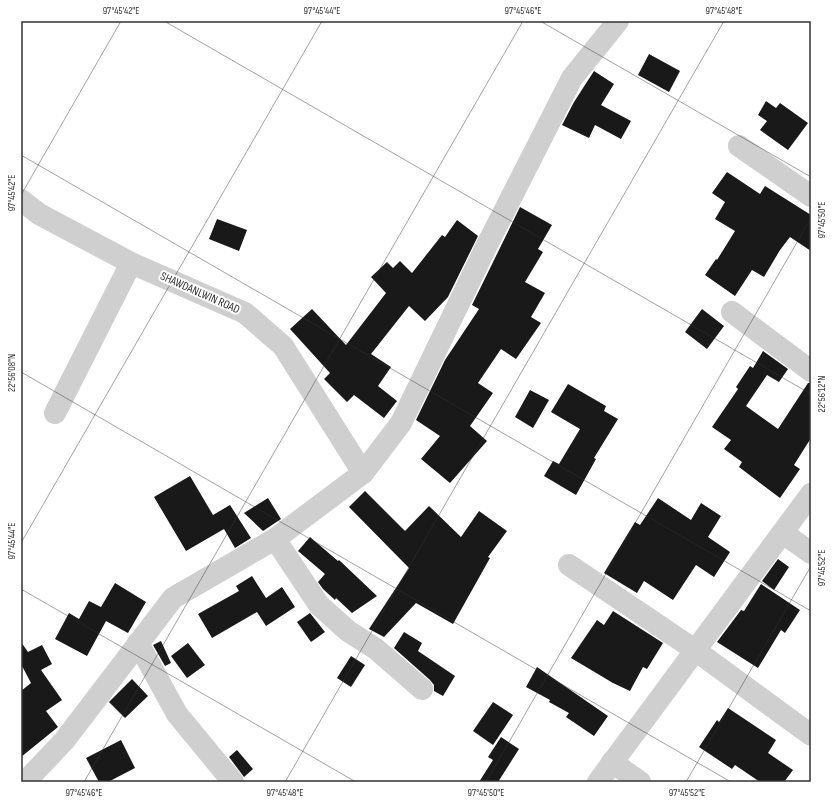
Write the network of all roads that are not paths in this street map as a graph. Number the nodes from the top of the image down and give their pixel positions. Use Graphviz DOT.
graph roads {
  1 [pos="618,21"];
  2 [pos="740,146"];
  3 [pos="811,196"];
  4 [pos="21,200"];
  5 [pos="131,263"];
  6 [pos="732,312"];
  7 [pos="811,371"];
  8 [pos="55,413"];
  9 [pos="363,473"];
  10 [pos="811,494"];
  11 [pos="783,533"];
  12 [pos="275,539"];
  13 [pos="811,553"];
  14 [pos="569,565"];
  15 [pos="138,643"];
  16 [pos="695,650"];
  17 [pos="422,689"];
  18 [pos="811,735"];
  19 [pos="612,762"];
  20 [pos="25,782"];
  21 [pos="233,782"];
  22 [pos="598,782"];
  23 [pos="640,782"];
  1 -- 9 [label="street"];
  2 -- 3 [label="street"];
  4 -- 5 [label="street, SHAWDANLWIN ROAD"];
  5 -- 8 [label="street"];
  5 -- 9 [label="street, SHAWDANLWIN ROAD"];
  6 -- 7 [label="street"];
  9 -- 12 [label="street"];
  10 -- 11 [label="street"];
  11 -- 13 [label="street"];
  11 -- 16 [label="street"];
  12 -- 15 [label="street"];
  12 -- 17 [label="street"];
  14 -- 16 [label="street"];
  15 -- 20 [label="street"];
  15 -- 21 [label="street"];
  16 -- 18 [label="street"];
  16 -- 19 [label="street"];
  19 -- 22 [label="street"];
  19 -- 23 [label="street"];
}
